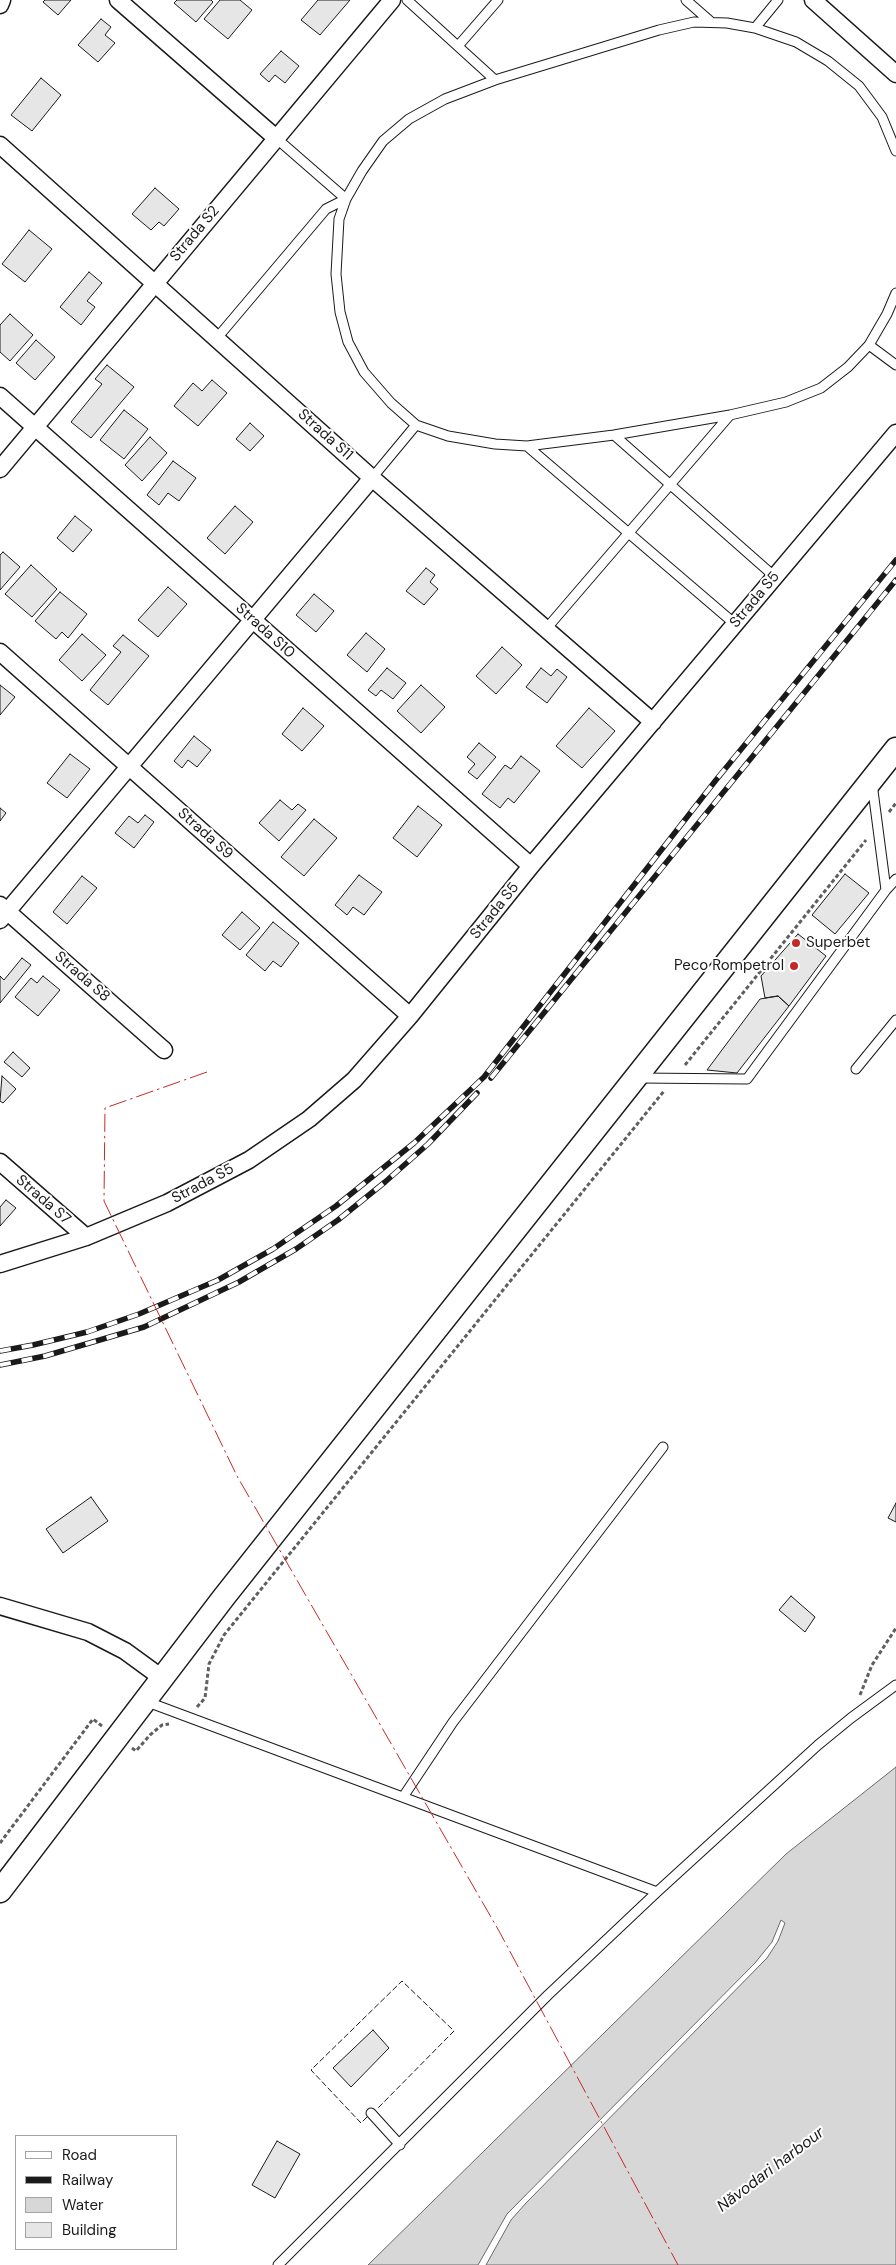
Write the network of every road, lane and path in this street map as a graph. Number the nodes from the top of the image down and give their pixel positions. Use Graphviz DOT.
graph roads {
  1 [pos="2,0"];
  2 [pos="118,0"];
  3 [pos="392,0"];
  4 [pos="407,0"];
  5 [pos="498,0"];
  6 [pos="686,0"];
  7 [pos="778,0"];
  8 [pos="813,0"];
  9 [pos="0,5"];
  10 [pos="711,22"];
  11 [pos="755,28"];
  12 [pos="458,46"];
  13 [pos="896,74"];
  14 [pos="495,80"];
  15 [pos="276,138"];
  16 [pos="0,145"];
  17 [pos="896,151"];
  18 [pos="346,199"];
  19 [pos="156,282"];
  20 [pos="896,292"];
  21 [pos="217,338"];
  22 [pos="869,345"];
  23 [pos="896,365"];
  24 [pos="0,396"];
  25 [pos="730,415"];
  26 [pos="416,425"];
  27 [pos="36,427"];
  28 [pos="896,433"];
  29 [pos="614,435"];
  30 [pos="527,446"];
  31 [pos="0,470"];
  32 [pos="372,478"];
  33 [pos="670,485"];
  34 [pos="627,534"];
  35 [pos="775,577"];
  36 [pos="252,620"];
  37 [pos="735,624"];
  38 [pos="546,628"];
  39 [pos="0,652"];
  40 [pos="653,722"];
  41 [pos="896,749"];
  42 [pos="129,767"];
  43 [pos="872,780"];
  44 [pos="896,804"];
  45 [pos="878,826"];
  46 [pos="532,866"];
  47 [pos="896,879"];
  48 [pos="886,890"];
  49 [pos="3,912"];
  50 [pos="410,1016"];
  51 [pos="896,1020"];
  52 [pos="164,1050"];
  53 [pos="856,1069"];
  54 [pos="634,1078"];
  55 [pos="675,1078"];
  56 [pos="0,1162"];
  57 [pos="86,1237"];
  58 [pos="0,1264"];
  59 [pos="663,1447"];
  60 [pos="0,1606"];
  61 [pos="896,1628"];
  62 [pos="162,1678"];
  63 [pos="896,1685"];
  64 [pos="145,1701"];
  65 [pos="188,1717"];
  66 [pos="851,1718"];
  67 [pos="117,1738"];
  68 [pos="402,1797"];
  69 [pos="0,1843"];
  70 [pos="0,1891"];
  71 [pos="657,1892"];
  72 [pos="371,2113"];
  73 [pos="400,2145"];
  74 [pos="278,2265"];
  1 -- 9 [label="street"];
  2 -- 15 [label="street"];
  3 -- 15 [label="street, Strada S2"];
  4 -- 12 [label="lane"];
  5 -- 12 [label="lane"];
  6 -- 10 [label="lane"];
  7 -- 11 [label="lane"];
  8 -- 13 [label="street"];
  10 -- 11 [label="lane"];
  10 -- 14 [label="lane"];
  11 -- 17 [label="lane"];
  12 -- 14 [label="lane"];
  14 -- 18 [label="lane"];
  15 -- 18 [label="lane"];
  15 -- 19 [label="street, Strada S2"];
  16 -- 19 [label="street, Strada S11"];
  18 -- 21 [label="lane"];
  18 -- 26 [label="lane"];
  19 -- 21 [label="street, Strada S11"];
  19 -- 27 [label="street, Strada S2"];
  20 -- 22 [label="lane"];
  21 -- 32 [label="street, Strada S11"];
  22 -- 23 [label="lane"];
  22 -- 25 [label="lane"];
  24 -- 27 [label="street, Strada S10"];
  25 -- 29 [label="lane"];
  25 -- 33 [label="lane"];
  26 -- 30 [label="lane"];
  26 -- 32 [label="lane"];
  27 -- 31 [label="street, Strada S2"];
  27 -- 36 [label="street, Strada S10"];
  28 -- 35 [label="street, Strada S5"];
  29 -- 30 [label="lane"];
  29 -- 33 [label="lane"];
  30 -- 34 [label="lane"];
  32 -- 36 [label="street"];
  32 -- 38 [label="street, Strada S11"];
  33 -- 34 [label="lane"];
  33 -- 35 [label="lane"];
  34 -- 37 [label="lane"];
  34 -- 38 [label="lane"];
  35 -- 37 [label="street, Strada S5"];
  36 -- 42 [label="street"];
  36 -- 46 [label="street, Strada S10"];
  37 -- 40 [label="street, Strada S5"];
  38 -- 40 [label="street, Strada S11"];
  39 -- 42 [label="street, Strada S9"];
  40 -- 46 [label="street, Strada S5"];
  41 -- 43 [label="main road"];
  42 -- 49 [label="street"];
  42 -- 50 [label="street, Strada S9"];
  43 -- 45 [label="lane"];
  43 -- 54 [label="main road"];
  44 -- 45 [label="path"];
  45 -- 48 [label="lane"];
  45 -- 55 [label="path"];
  46 -- 50 [label="street, Strada S5"];
  47 -- 48 [label="lane"];
  48 -- 55 [label="lane"];
  49 -- 52 [label="street, Strada S8"];
  50 -- 57 [label="street, Strada S5"];
  51 -- 53 [label="lane"];
  54 -- 55 [label="lane"];
  54 -- 62 [label="main road"];
  55 -- 65 [label="path"];
  56 -- 57 [label="street, Strada S7"];
  57 -- 58 [label="street, Strada S5"];
  59 -- 68 [label="lane"];
  60 -- 62 [label="street"];
  61 -- 66 [label="path"];
  62 -- 64 [label="main road"];
  63 -- 66 [label="lane"];
  64 -- 65 [label="lane"];
  64 -- 67 [label="main road"];
  65 -- 67 [label="path"];
  65 -- 68 [label="lane"];
  66 -- 71 [label="lane"];
  67 -- 69 [label="path"];
  67 -- 70 [label="main road"];
  68 -- 71 [label="lane"];
  71 -- 73 [label="lane"];
  72 -- 73 [label="lane"];
  73 -- 74 [label="lane"];
}
